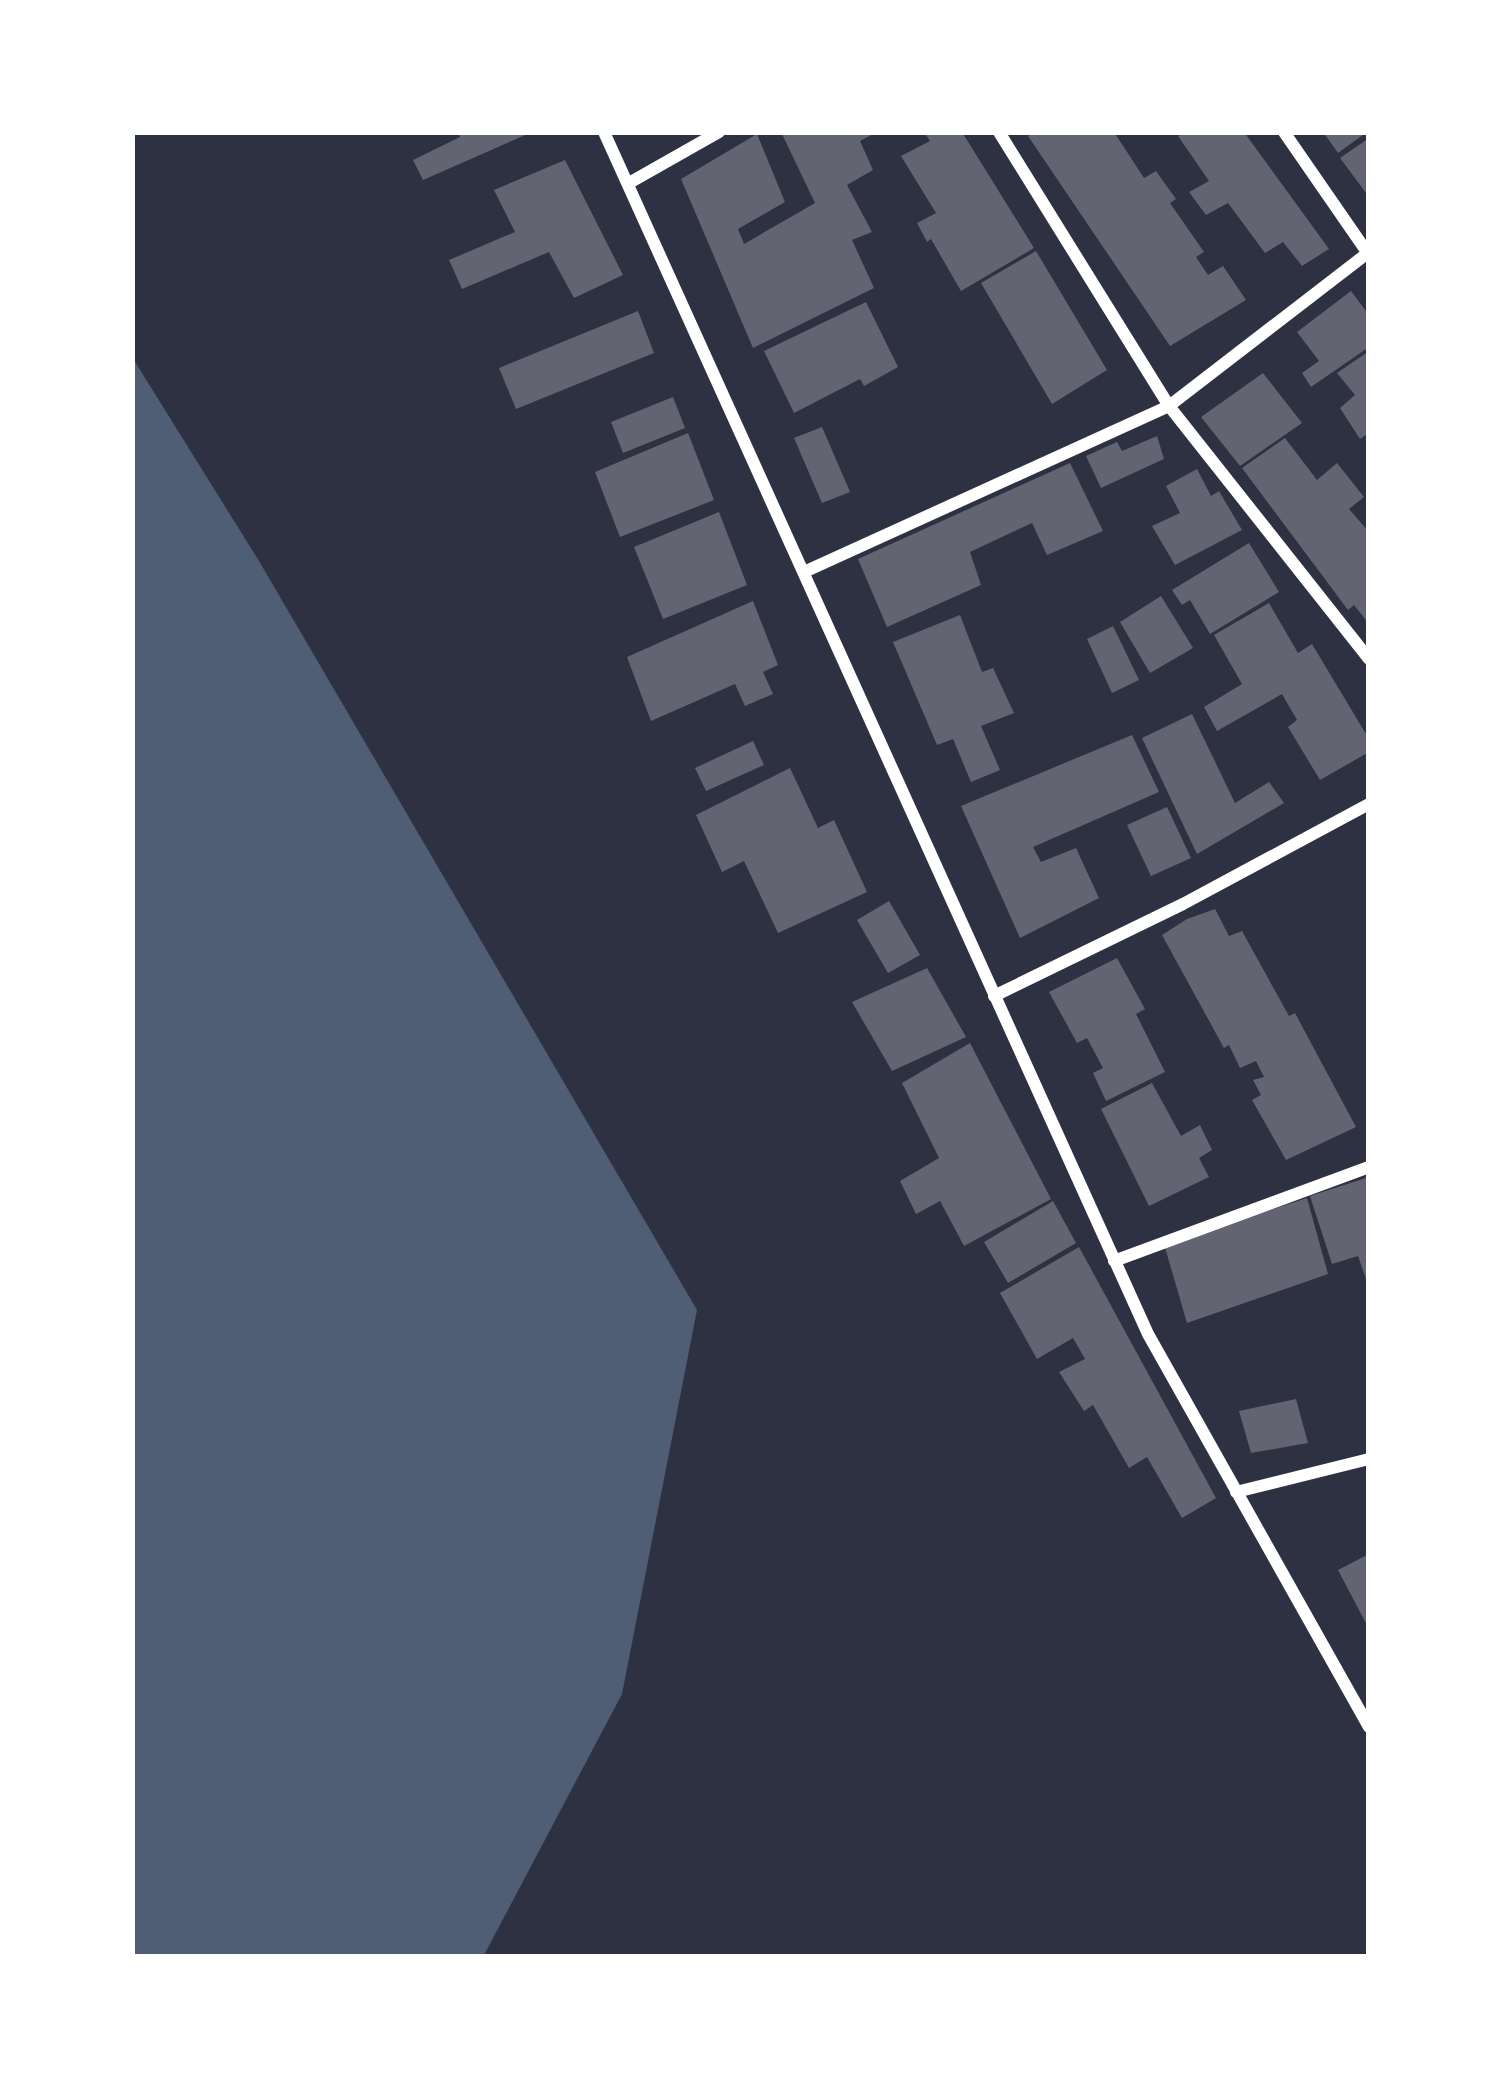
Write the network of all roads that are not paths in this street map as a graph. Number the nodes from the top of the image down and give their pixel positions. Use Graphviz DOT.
graph roads {
  1 [pos="604,132"];
  2 [pos="719,132"];
  3 [pos="999,132"];
  4 [pos="1283,132"];
  5 [pos="629,184"];
  6 [pos="1368,253"];
  7 [pos="1168,406"];
  8 [pos="804,572"];
  9 [pos="1369,659"];
  10 [pos="1369,804"];
  11 [pos="994,995"];
  12 [pos="1369,1167"];
  13 [pos="1114,1261"];
  14 [pos="1369,1459"];
  15 [pos="1236,1492"];
  16 [pos="1369,1727"];
  1 -- 5 [label="street"];
  2 -- 5 [label="street"];
  3 -- 7 [label="street"];
  4 -- 6 [label="street"];
  5 -- 8 [label="street"];
  6 -- 7 [label="street"];
  7 -- 8 [label="street"];
  7 -- 9 [label="street"];
  8 -- 11 [label="street"];
  10 -- 11 [label="street"];
  11 -- 13 [label="street"];
  12 -- 13 [label="street"];
  13 -- 15 [label="street"];
  14 -- 15 [label="street"];
  15 -- 16 [label="street"];
}
